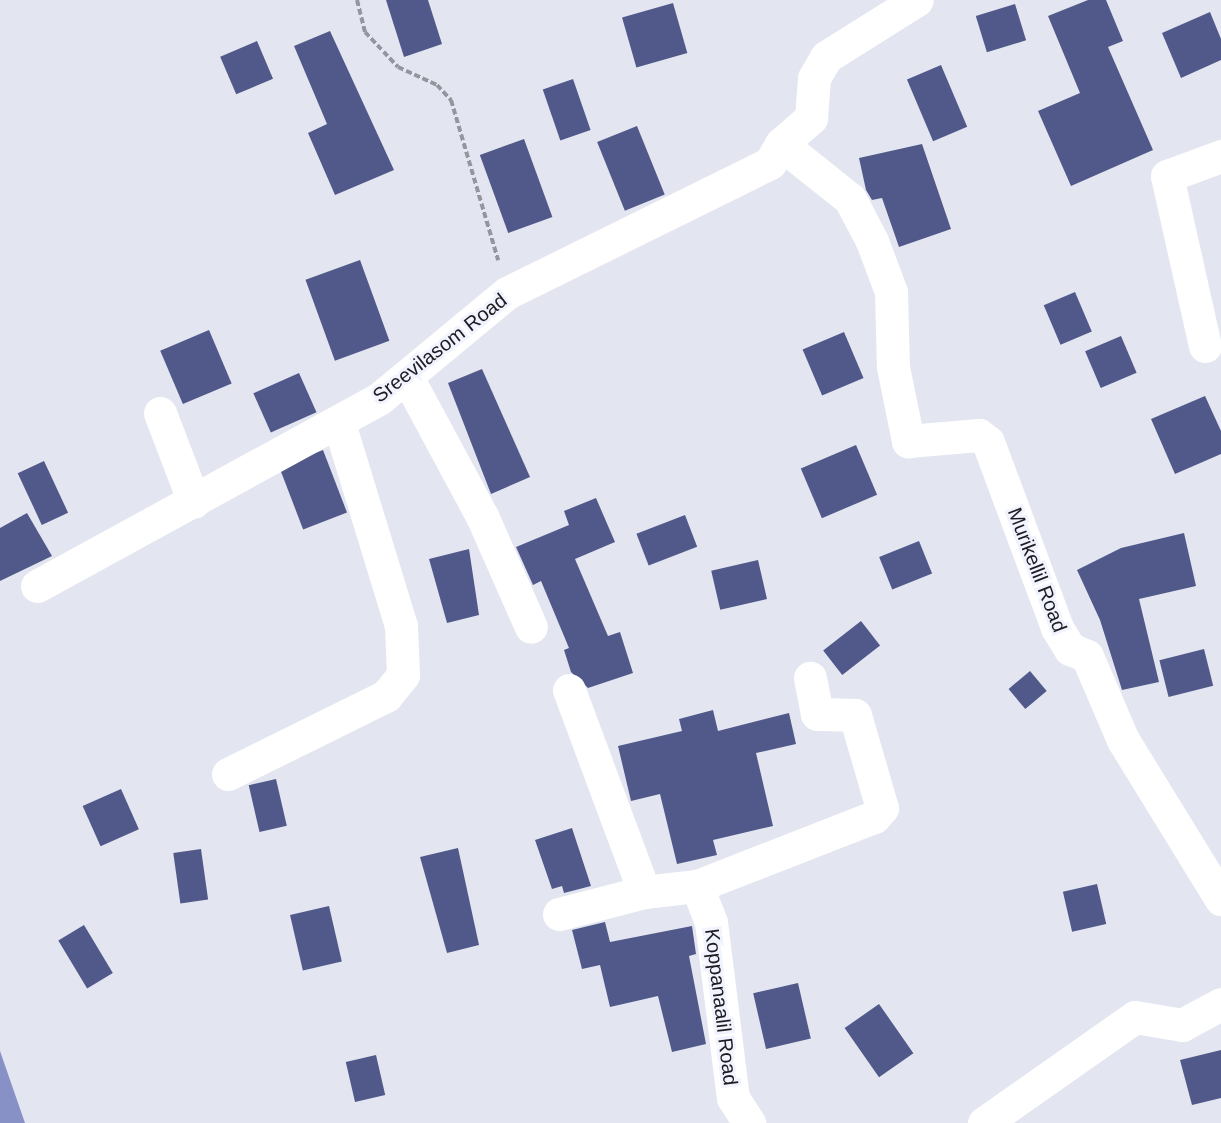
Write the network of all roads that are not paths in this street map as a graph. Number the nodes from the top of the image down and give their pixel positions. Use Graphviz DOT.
graph roads {
  1 [pos="918,0"];
  2 [pos="781,144"];
  3 [pos="1221,156"];
  4 [pos="1205,346"];
  5 [pos="407,377"];
  6 [pos="160,413"];
  7 [pos="339,423"];
  8 [pos="194,502"];
  9 [pos="37,586"];
  10 [pos="531,627"];
  11 [pos="810,678"];
  12 [pos="569,690"];
  13 [pos="228,774"];
  14 [pos="697,886"];
  15 [pos="644,892"];
  16 [pos="1221,899"];
  17 [pos="559,914"];
  18 [pos="1221,1004"];
  19 [pos="749,1123"];
  20 [pos="984,1123"];
  1 -- 2 [label="street, Sreevilasom Road"];
  2 -- 5 [label="street, Sreevilasom Road"];
  2 -- 16 [label="street, Murikellil Road"];
  3 -- 4 [label="street"];
  5 -- 7 [label="street, Sreevilasom Road"];
  5 -- 10 [label="street"];
  6 -- 8 [label="street"];
  7 -- 8 [label="street, Sreevilasom Road"];
  7 -- 13 [label="street"];
  8 -- 9 [label="street, Sreevilasom Road"];
  11 -- 14 [label="street"];
  12 -- 15 [label="street"];
  14 -- 15 [label="street"];
  14 -- 19 [label="street, Koppanaalil Road"];
  15 -- 17 [label="street"];
  18 -- 20 [label="street"];
}
